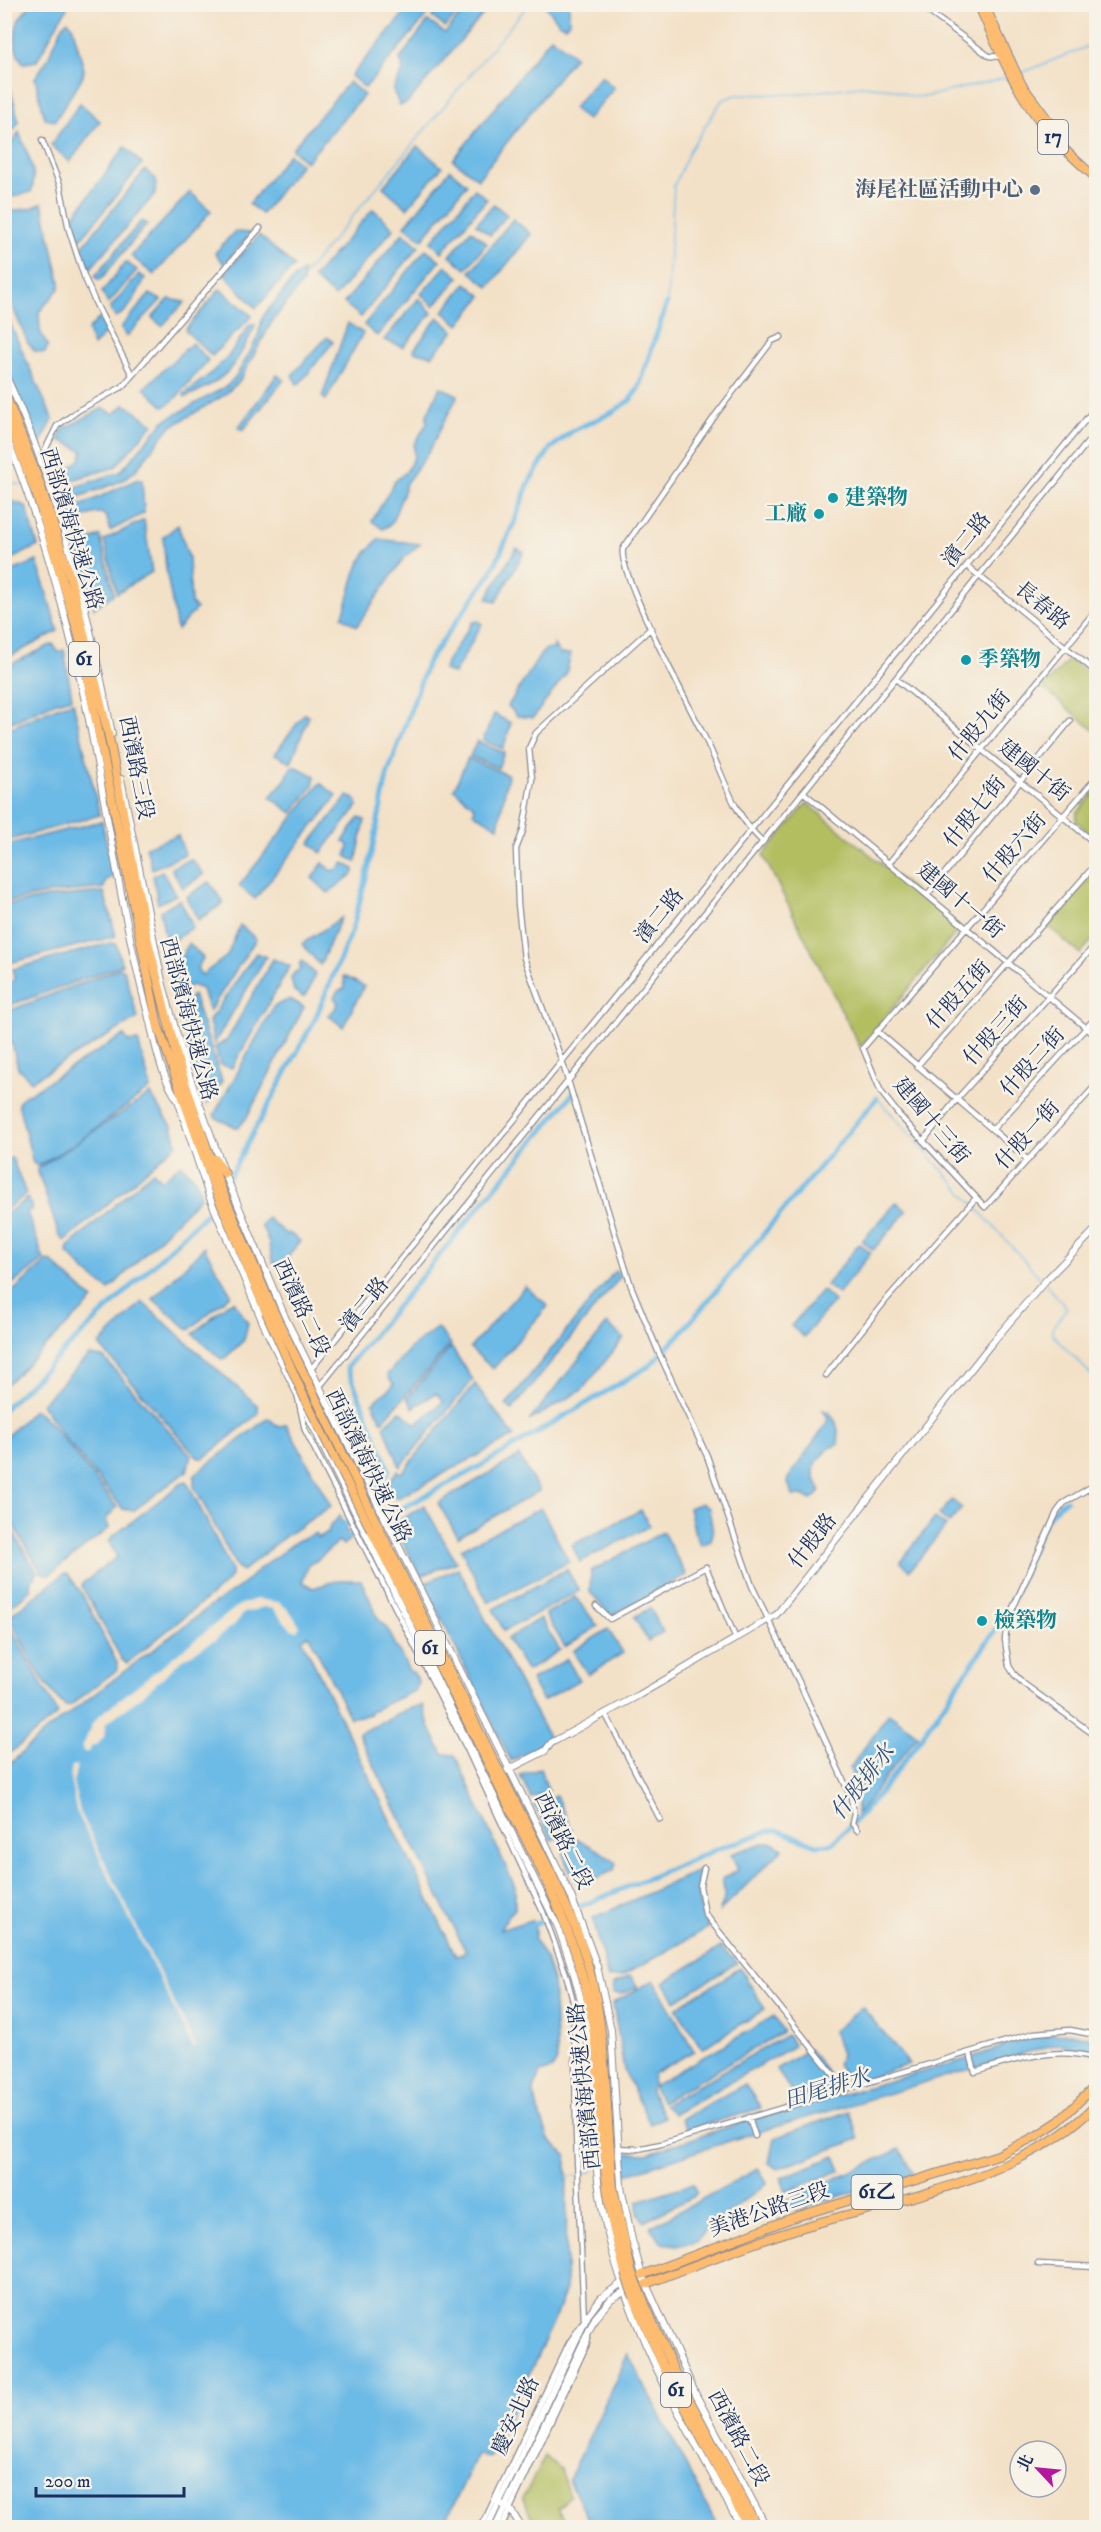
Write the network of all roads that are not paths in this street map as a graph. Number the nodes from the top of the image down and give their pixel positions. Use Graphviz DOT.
graph roads {
  1 [pos="918,4"];
  2 [pos="978,4"];
  3 [pos="984,4"];
  4 [pos="1004,56"];
  5 [pos="1020,87"];
  6 [pos="42,140"];
  7 [pos="1096,172"];
  8 [pos="1096,178"];
  9 [pos="260,228"];
  10 [pos="781,337"];
  11 [pos="4,372"];
  12 [pos="132,375"];
  13 [pos="4,391"];
  14 [pos="1096,407"];
  15 [pos="4,410"];
  16 [pos="4,431"];
  17 [pos="1096,432"];
  18 [pos="40,460"];
  19 [pos="41,484"];
  20 [pos="42,500"];
  21 [pos="967,566"];
  22 [pos="979,576"];
  23 [pos="1096,610"];
  24 [pos="651,628"];
  25 [pos="1066,647"];
  26 [pos="1096,672"];
  27 [pos="896,679"];
  28 [pos="1070,721"];
  29 [pos="982,750"];
  30 [pos="1096,778"];
  31 [pos="1020,782"];
  32 [pos="803,792"];
  33 [pos="1064,817"];
  34 [pos="751,830"];
  35 [pos="763,842"];
  36 [pos="1096,844"];
  37 [pos="889,863"];
  38 [pos="1096,864"];
  39 [pos="927,895"];
  40 [pos="967,928"];
  41 [pos="1096,944"];
  42 [pos="1009,964"];
  43 [pos="1050,996"];
  44 [pos="1096,1017"];
  45 [pos="158,1026"];
  46 [pos="1087,1027"];
  47 [pos="877,1031"];
  48 [pos="1096,1036"];
  49 [pos="863,1048"];
  50 [pos="562,1061"];
  51 [pos="917,1066"];
  52 [pos="568,1081"];
  53 [pos="1096,1085"];
  54 [pos="957,1098"];
  55 [pos="177,1100"];
  56 [pos="993,1130"];
  57 [pos="923,1142"];
  58 [pos="1028,1160"];
  59 [pos="216,1184"];
  60 [pos="976,1198"];
  61 [pos="226,1207"];
  62 [pos="985,1208"];
  63 [pos="1096,1229"];
  64 [pos="311,1369"];
  65 [pos="826,1375"];
  66 [pos="320,1386"];
  67 [pos="298,1398"];
  68 [pos="1096,1485"];
  69 [pos="372,1530"];
  70 [pos="596,1606"];
  71 [pos="768,1618"];
  72 [pos="736,1639"];
  73 [pos="605,1713"];
  74 [pos="1096,1736"];
  75 [pos="509,1768"];
  76 [pos="485,1782"];
  77 [pos="660,1819"];
  78 [pos="857,1830"];
  79 [pos="704,1868"];
  80 [pos="561,1902"];
  81 [pos="568,1922"];
  82 [pos="1096,2035"];
  83 [pos="970,2053"];
  84 [pos="1096,2058"];
  85 [pos="1096,2085"];
  86 [pos="846,2090"];
  87 [pos="1096,2105"];
  88 [pos="749,2117"];
  89 [pos="576,2128"];
  90 [pos="755,2136"];
  91 [pos="601,2137"];
  92 [pos="618,2148"];
  93 [pos="610,2187"];
  94 [pos="1038,2264"];
  95 [pos="1096,2267"];
  96 [pos="642,2275"];
  97 [pos="621,2283"];
  98 [pos="645,2284"];
  99 [pos="623,2292"];
  100 [pos="638,2297"];
  101 [pos="584,2322"];
  102 [pos="588,2332"];
  103 [pos="497,2501"];
  104 [pos="509,2508"];
  105 [pos="481,2528"];
  106 [pos="487,2528"];
  107 [pos="495,2528"];
  108 [pos="501,2528"];
  109 [pos="522,2528"];
  110 [pos="742,2528"];
  111 [pos="749,2528"];
  112 [pos="758,2528"];
  113 [pos="767,2528"];
  1 -- 4 [label="street"];
  2 -- 4 [label="main road, 17"];
  3 -- 4 [label="main road, 17"];
  4 -- 5 [label="main road, 17"];
  5 -- 7 [label="main road, 17"];
  5 -- 8 [label="main road, 17"];
  6 -- 12 [label="street"];
  9 -- 12 [label="street"];
  10 -- 24 [label="street"];
  11 -- 18 [label="street, 西濱路三段"];
  12 -- 18 [label="street"];
  13 -- 19 [label="highway, 西部濱海快速公路 / 61"];
  14 -- 21 [label="street, 濱二路"];
  15 -- 19 [label="highway, 西部濱海快速公路 / 61"];
  16 -- 55 [label="street, 西濱路三段"];
  17 -- 22 [label="street, 濱二路"];
  18 -- 19 [label="street, 西濱路三段"];
  19 -- 20 [label="highway, 西部濱海快速公路 / 61"];
  19 -- 59 [label="street, 西濱路三段"];
  20 -- 45 [label="highway, 西部濱海快速公路 / 61"];
  20 -- 59 [label="highway, 西部濱海快速公路 / 61"];
  21 -- 22 [label="street, 長春路"];
  21 -- 34 [label="street, 濱二路"];
  22 -- 25 [label="street, 長春路"];
  22 -- 27 [label="street, 濱二路"];
  23 -- 25 [label="street, 什股九街"];
  24 -- 34 [label="street"];
  24 -- 50 [label="street"];
  25 -- 26 [label="street, 長春路"];
  25 -- 29 [label="street, 什股九街"];
  27 -- 29 [label="street, 建國十街"];
  27 -- 32 [label="street, 濱二路"];
  28 -- 31 [label="street, 什股七街"];
  29 -- 31 [label="street, 建國十街"];
  29 -- 37 [label="street, 什股九街"];
  30 -- 33 [label="street, 什股六街"];
  31 -- 33 [label="street, 建國十街"];
  31 -- 39 [label="street, 什股七街"];
  32 -- 35 [label="street, 濱二路"];
  32 -- 37 [label="street, 建國十一街"];
  33 -- 36 [label="street, 建國十街"];
  33 -- 40 [label="street, 什股六街"];
  34 -- 35 [label="street"];
  34 -- 50 [label="street, 濱二路"];
  35 -- 52 [label="street, 濱二路"];
  37 -- 39 [label="street, 建國十一街"];
  38 -- 42 [label="street, 什股五街"];
  39 -- 40 [label="street, 建國十一街"];
  40 -- 42 [label="street, 建國十一街"];
  40 -- 47 [label="street, 什股六街"];
  41 -- 43 [label="street, 什股三街"];
  42 -- 43 [label="street, 建國十一街"];
  42 -- 51 [label="street, 什股五街"];
  43 -- 46 [label="street, 建國十一街"];
  43 -- 54 [label="street, 什股三街"];
  44 -- 46 [label="street, 什股二街"];
  45 -- 55 [label="highway"];
  45 -- 59 [label="highway, 西部濱海快速公路 / 61"];
  46 -- 48 [label="street, 建國十一街"];
  46 -- 56 [label="street, 什股二街"];
  47 -- 49 [label="street, 什股六街"];
  47 -- 51 [label="street"];
  49 -- 57 [label="street, 建國十三街"];
  50 -- 52 [label="street"];
  50 -- 64 [label="street, 濱二路"];
  51 -- 54 [label="street"];
  52 -- 66 [label="street, 濱二路"];
  52 -- 71 [label="street"];
  53 -- 58 [label="street, 什股一街"];
  54 -- 56 [label="street"];
  54 -- 57 [label="street, 什股三街"];
  55 -- 59 [label="street, 西濱路三段"];
  56 -- 58 [label="street"];
  57 -- 60 [label="street, 建國十三街"];
  58 -- 62 [label="street, 什股一街"];
  59 -- 61 [label="highway, 西部濱海快速公路 / 61"];
  59 -- 61 [label="street"];
  60 -- 62 [label="street, 建國十三街"];
  60 -- 65 [label="street"];
  61 -- 64 [label="street, 西濱路二段"];
  61 -- 67 [label="street, 西濱路二段"];
  61 -- 69 [label="highway, 西部濱海快速公路 / 61, bridge"];
  63 -- 71 [label="street, 什股路"];
  64 -- 66 [label="street, 西濱路二段"];
  64 -- 67 [label="street, 濱二路"];
  66 -- 67 [label="street, 濱二路"];
  66 -- 69 [label="street, 西濱路二段"];
  67 -- 69 [label="street, 西濱路二段"];
  68 -- 74 [label="street"];
  69 -- 75 [label="street, 西濱路二段"];
  69 -- 76 [label="street, 西濱路二段"];
  69 -- 80 [label="highway, 西部濱海快速公路 / 61, bridge"];
  70 -- 72 [label="street"];
  71 -- 72 [label="street, 什股路"];
  71 -- 78 [label="street"];
  72 -- 73 [label="street, 什股路"];
  73 -- 75 [label="street, 什股路"];
  73 -- 77 [label="street"];
  75 -- 76 [label="street, 什股路"];
  75 -- 80 [label="street, 西濱路二段"];
  76 -- 80 [label="street, 西濱路二段"];
  76 -- 89 [label="street"];
  79 -- 86 [label="street"];
  80 -- 81 [label="highway, 西部濱海快速公路 / 61"];
  80 -- 81 [label="street, 西濱路二段"];
  81 -- 91 [label="highway, 西部濱海快速公路 / 61"];
  81 -- 92 [label="street, 西濱路二段"];
  82 -- 83 [label="street"];
  83 -- 84 [label="street"];
  83 -- 86 [label="street"];
  85 -- 96 [label="main road, 美港公路三段 / 61乙"];
  86 -- 88 [label="street"];
  87 -- 98 [label="main road, 美港公路三段 / 61乙"];
  88 -- 90 [label="street"];
  88 -- 92 [label="street"];
  89 -- 91 [label="street"];
  89 -- 101 [label="street"];
  91 -- 92 [label="street"];
  91 -- 93 [label="highway, 西部濱海快速公路 / 61, bridge"];
  92 -- 93 [label="street, 西濱路二段"];
  93 -- 96 [label="street, 西濱路二段"];
  93 -- 97 [label="street, 西濱路二段"];
  93 -- 100 [label="highway, 西部濱海快速公路 / 61, bridge"];
  94 -- 95 [label="street"];
  96 -- 97 [label="street, 慶安北路"];
  96 -- 98 [label="street, 西濱路二段"];
  97 -- 99 [label="street, 西濱路二段"];
  97 -- 101 [label="street, 慶安北路"];
  98 -- 99 [label="street, 慶安北路"];
  98 -- 113 [label="street, 西濱路二段"];
  99 -- 102 [label="street, 慶安北路"];
  99 -- 110 [label="street, 西濱路二段"];
  100 -- 111 [label="highway, 西部濱海快速公路 / 61"];
  100 -- 112 [label="highway, 西部濱海快速公路 / 61"];
  101 -- 102 [label="street"];
  101 -- 103 [label="street, 慶安北路"];
  102 -- 104 [label="street, 慶安北路"];
  103 -- 104 [label="street"];
  103 -- 105 [label="street, 慶安北路"];
  103 -- 106 [label="street, 慶安北路"];
  104 -- 107 [label="street, 慶安北路"];
  104 -- 108 [label="street, 慶安北路"];
  104 -- 109 [label="street"];
}
